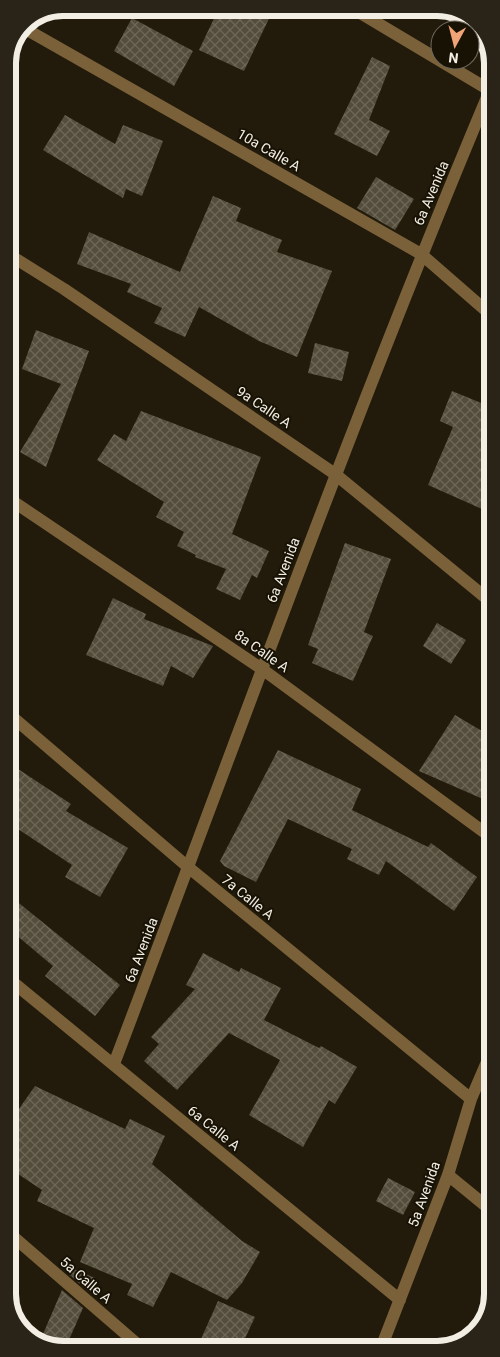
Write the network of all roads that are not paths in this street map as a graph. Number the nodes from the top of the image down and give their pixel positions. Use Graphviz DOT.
graph roads {
  1 [pos="365,16"];
  2 [pos="29,31"];
  3 [pos="484,87"];
  4 [pos="484,105"];
  5 [pos="421,254"];
  6 [pos="16,259"];
  7 [pos="484,309"];
  8 [pos="335,474"];
  9 [pos="16,503"];
  10 [pos="484,596"];
  11 [pos="262,669"];
  12 [pos="16,720"];
  13 [pos="484,832"];
  14 [pos="188,867"];
  15 [pos="16,985"];
  16 [pos="114,1064"];
  17 [pos="484,1069"];
  18 [pos="471,1099"];
  19 [pos="448,1175"];
  20 [pos="484,1204"];
  21 [pos="16,1239"];
  22 [pos="400,1300"];
  23 [pos="134,1341"];
  24 [pos="384,1341"];
  1 -- 3 [label="street"];
  2 -- 5 [label="street, 10a Calle A"];
  4 -- 5 [label="street, 6a Avenida"];
  5 -- 7 [label="street, 10a Calle A"];
  5 -- 8 [label="street, 6a Avenida"];
  6 -- 8 [label="street, 9a Calle A"];
  8 -- 10 [label="street, 9a Calle A"];
  8 -- 11 [label="street, 6a Avenida"];
  9 -- 11 [label="street, 8a Calle A"];
  11 -- 13 [label="street, 8a Calle A"];
  11 -- 14 [label="street, 6a Avenida"];
  12 -- 14 [label="street, 7a Calle A"];
  14 -- 16 [label="street, 6a Avenida"];
  14 -- 18 [label="street, 7a Calle A"];
  15 -- 16 [label="street, 6a Calle A"];
  16 -- 22 [label="street, 6a Calle A"];
  17 -- 18 [label="street, 5a Avenida"];
  18 -- 19 [label="street, 5a Avenida"];
  19 -- 20 [label="street"];
  19 -- 22 [label="street, 5a Avenida"];
  21 -- 23 [label="street, 5a Calle A"];
  22 -- 24 [label="street, 5a Avenida"];
}
